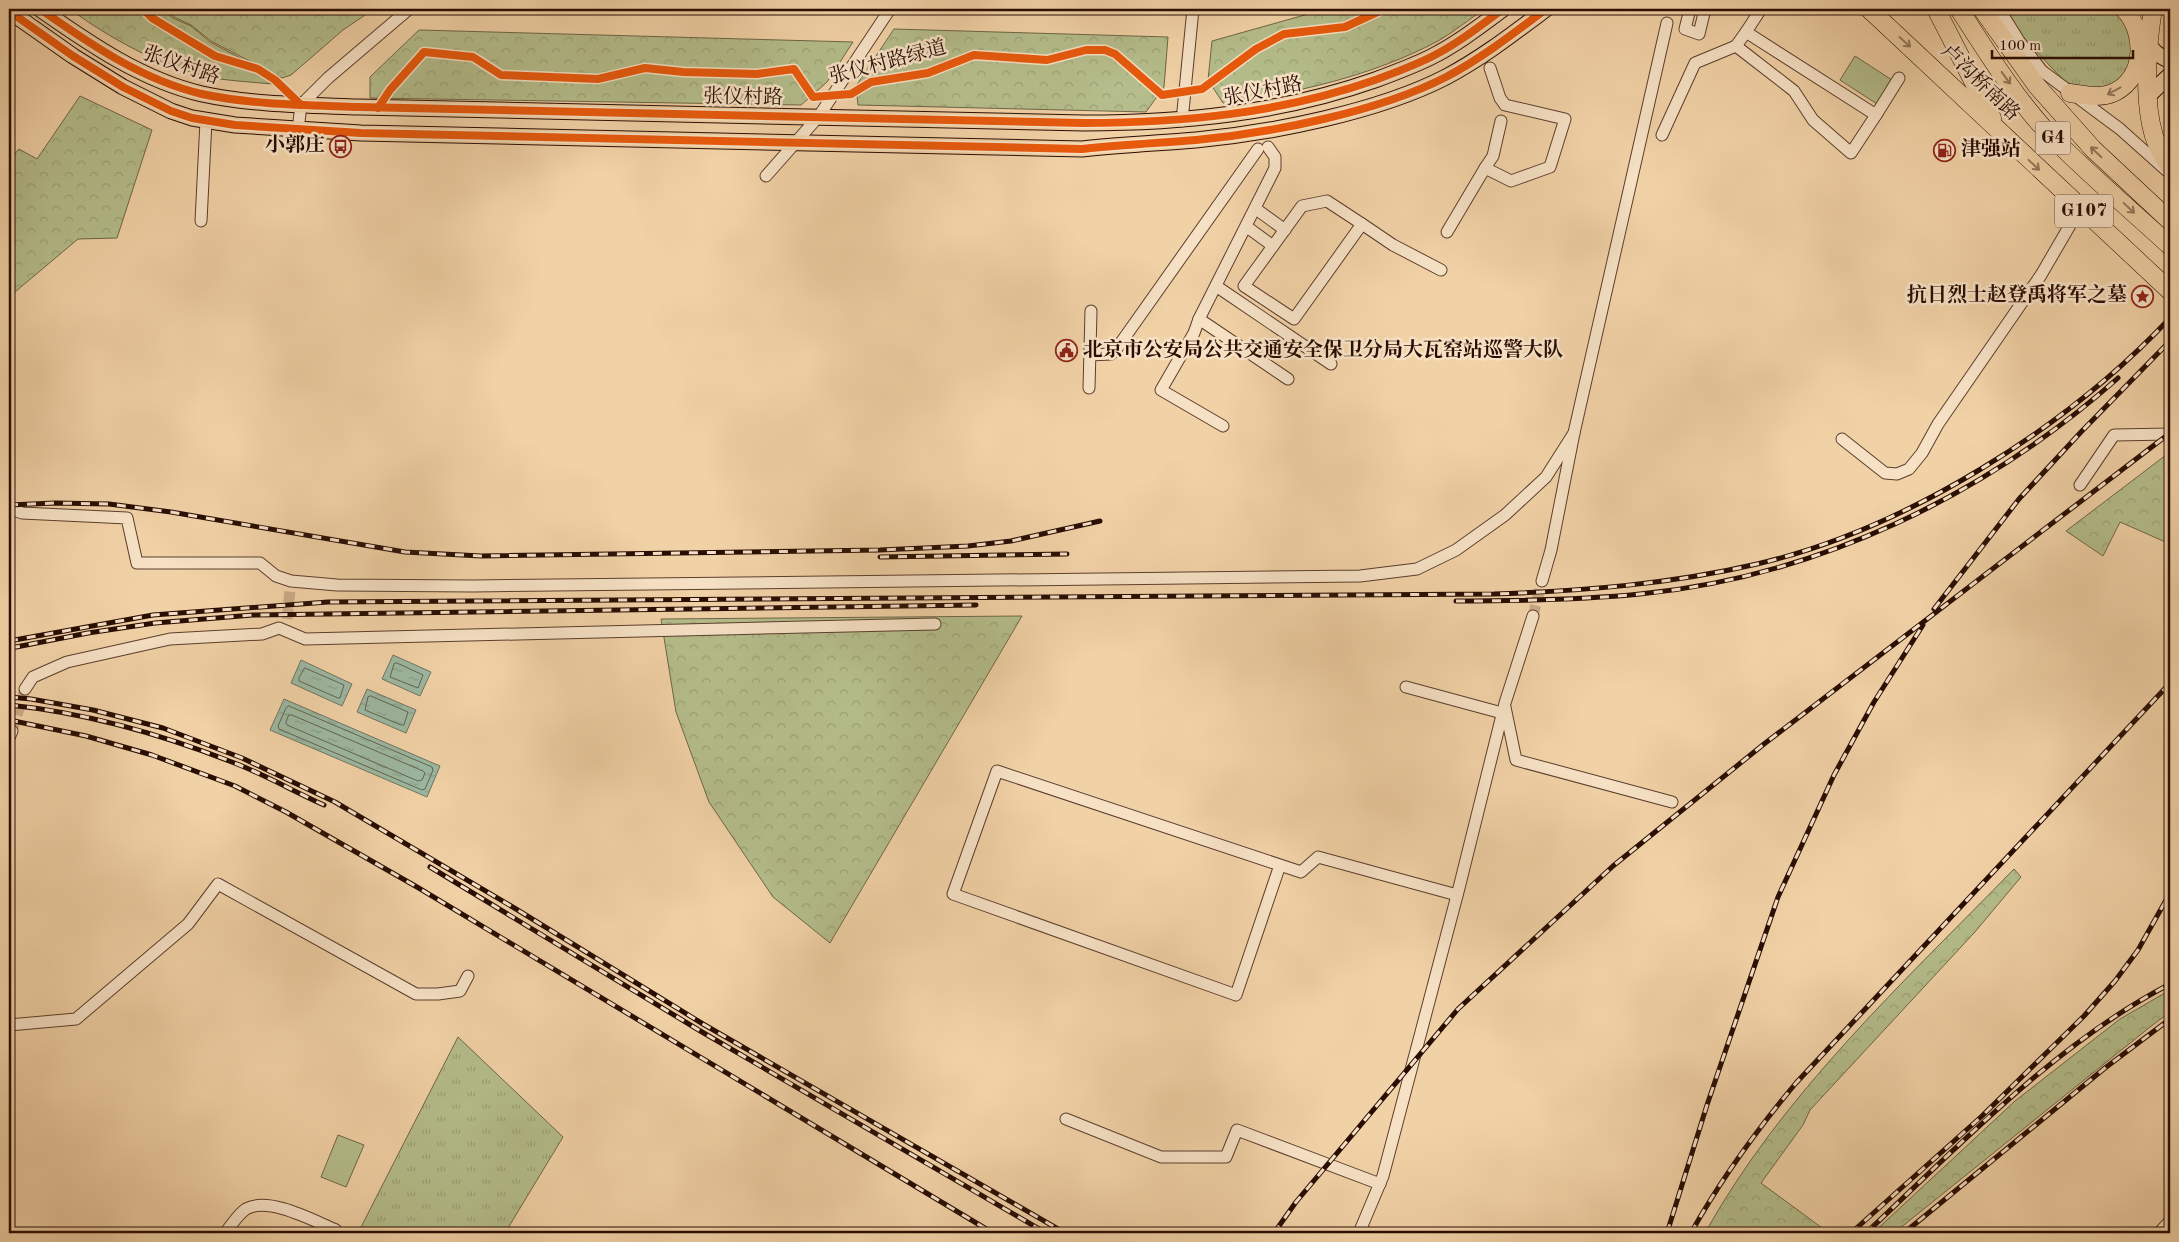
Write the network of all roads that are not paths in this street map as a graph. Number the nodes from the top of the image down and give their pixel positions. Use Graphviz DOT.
graph roads {
  1 [pos="40,9"];
  2 [pos="409,9"];
  3 [pos="890,9"];
  4 [pos="1193,9"];
  5 [pos="1504,9"];
  6 [pos="1546,9"];
  7 [pos="1690,9"];
  8 [pos="1705,9"];
  9 [pos="1761,9"];
  10 [pos="1869,9"];
  11 [pos="1936,9"];
  12 [pos="1959,9"];
  13 [pos="1982,9"];
  14 [pos="1999,9"];
  15 [pos="2124,9"];
  16 [pos="2146,9"];
  17 [pos="2153,9"];
  18 [pos="9,11"];
  19 [pos="1667,23"];
  20 [pos="1746,32"];
  21 [pos="2148,44"];
  22 [pos="1736,46"];
  23 [pos="2170,61"];
  24 [pos="1490,68"];
  25 [pos="2170,75"];
  26 [pos="1899,78"];
  27 [pos="2070,93"];
  28 [pos="2149,95"];
  29 [pos="301,105"];
  30 [pos="1876,114"];
  31 [pos="819,116"];
  32 [pos="206,120"];
  33 [pos="1182,121"];
  34 [pos="1501,121"];
  35 [pos="298,130"];
  36 [pos="1999,131"];
  37 [pos="1662,134"];
  38 [pos="794,143"];
  39 [pos="2170,167"];
  40 [pos="1485,168"];
  41 [pos="2170,174"];
  42 [pos="766,176"];
  43 [pos="2080,208"];
  44 [pos="1256,209"];
  45 [pos="201,221"];
  46 [pos="2170,221"];
  47 [pos="1362,224"];
  48 [pos="1246,227"];
  49 [pos="1285,230"];
  50 [pos="1447,232"];
  51 [pos="1273,246"];
  52 [pos="2170,246"];
  53 [pos="1442,270"];
  54 [pos="1216,286"];
  55 [pos="2170,291"];
  56 [pos="1091,311"];
  57 [pos="1199,320"];
  58 [pos="1090,355"];
  59 [pos="1331,364"];
  60 [pos="1288,379"];
  61 [pos="1089,388"];
  62 [pos="1223,426"];
  63 [pos="1574,433"];
  64 [pos="2170,434"];
  65 [pos="1842,439"];
  66 [pos="2080,484"];
  67 [pos="9,508"];
  68 [pos="1542,581"];
  69 [pos="1533,616"];
  70 [pos="935,624"];
  71 [pos="1406,687"];
  72 [pos="24,689"];
  73 [pos="1503,708"];
  74 [pos="1672,802"];
  75 [pos="1280,865"];
  76 [pos="1457,895"];
  77 [pos="468,976"];
  78 [pos="9,1026"];
  79 [pos="1066,1119"];
  80 [pos="1380,1184"];
  81 [pos="2170,1221"];
  82 [pos="336,1230"];
  83 [pos="225,1233"];
  84 [pos="1359,1233"];
  85 [pos="2159,1233"];
  1 -- 29 [label="main road, 张仪村路"];
  2 -- 29 [label="street"];
  3 -- 31 [label="street"];
  4 -- 33 [label="street"];
  5 -- 33 [label="main road, 张仪村路"];
  6 -- 38 [label="main road, 张仪村路"];
  7 -- 8 [label="street"];
  9 -- 20 [label="street"];
  10 -- 36 [label="highway, 卢沟桥南路 / G107, one-way"];
  11 -- 36 [label="highway"];
  12 -- 52 [label="highway, G4, one-way"];
  46 -- 13 [label="highway, G4, one-way"];
  14 -- 27 [label="street"];
  15 -- 27 [label="highway, one-way"];
  16 -- 21 [label="main road"];
  17 -- 21 [label="highway"];
  18 -- 32 [label="main road, 张仪村路"];
  19 -- 63 [label="street"];
  20 -- 22 [label="street"];
  20 -- 30 [label="street"];
  21 -- 23 [label="main road"];
  21 -- 28 [label="highway"];
  22 -- 30 [label="street"];
  22 -- 37 [label="street"];
  24 -- 40 [label="street"];
  25 -- 28 [label="main road"];
  26 -- 30 [label="street"];
  27 -- 41 [label="street"];
  28 -- 39 [label="highway"];
  29 -- 31 [label="main road, 张仪村路"];
  29 -- 35 [label="street"];
  31 -- 33 [label="main road, 张仪村路"];
  31 -- 38 [label="street"];
  32 -- 35 [label="main road, 张仪村路"];
  32 -- 45 [label="street"];
  34 -- 40 [label="street"];
  35 -- 38 [label="main road, 张仪村路"];
  36 -- 43 [label="highway, 卢沟桥南路 / G107, one-way"];
  38 -- 42 [label="street"];
  40 -- 50 [label="street"];
  43 -- 55 [label="highway, 卢沟桥南路 / G107"];
  43 -- 65 [label="street"];
  44 -- 48 [label="street"];
  44 -- 49 [label="street"];
  44 -- 58 [label="street"];
  47 -- 49 [label="street"];
  47 -- 51 [label="street"];
  47 -- 53 [label="street"];
  48 -- 51 [label="street"];
  48 -- 54 [label="street"];
  49 -- 51 [label="street"];
  54 -- 57 [label="street"];
  54 -- 59 [label="street"];
  56 -- 58 [label="street"];
  57 -- 60 [label="street"];
  57 -- 62 [label="street"];
  58 -- 61 [label="street"];
  63 -- 67 [label="street"];
  63 -- 68 [label="street"];
  64 -- 66 [label="street"];
  69 -- 73 [label="street"];
  70 -- 72 [label="street"];
  71 -- 73 [label="street"];
  73 -- 74 [label="street"];
  73 -- 76 [label="street"];
  75 -- 75 [label="street"];
  75 -- 76 [label="street"];
  76 -- 80 [label="street"];
  77 -- 78 [label="street"];
  79 -- 80 [label="street"];
  80 -- 84 [label="street"];
  81 -- 85 [label="street"];
  82 -- 83 [label="street"];
}
